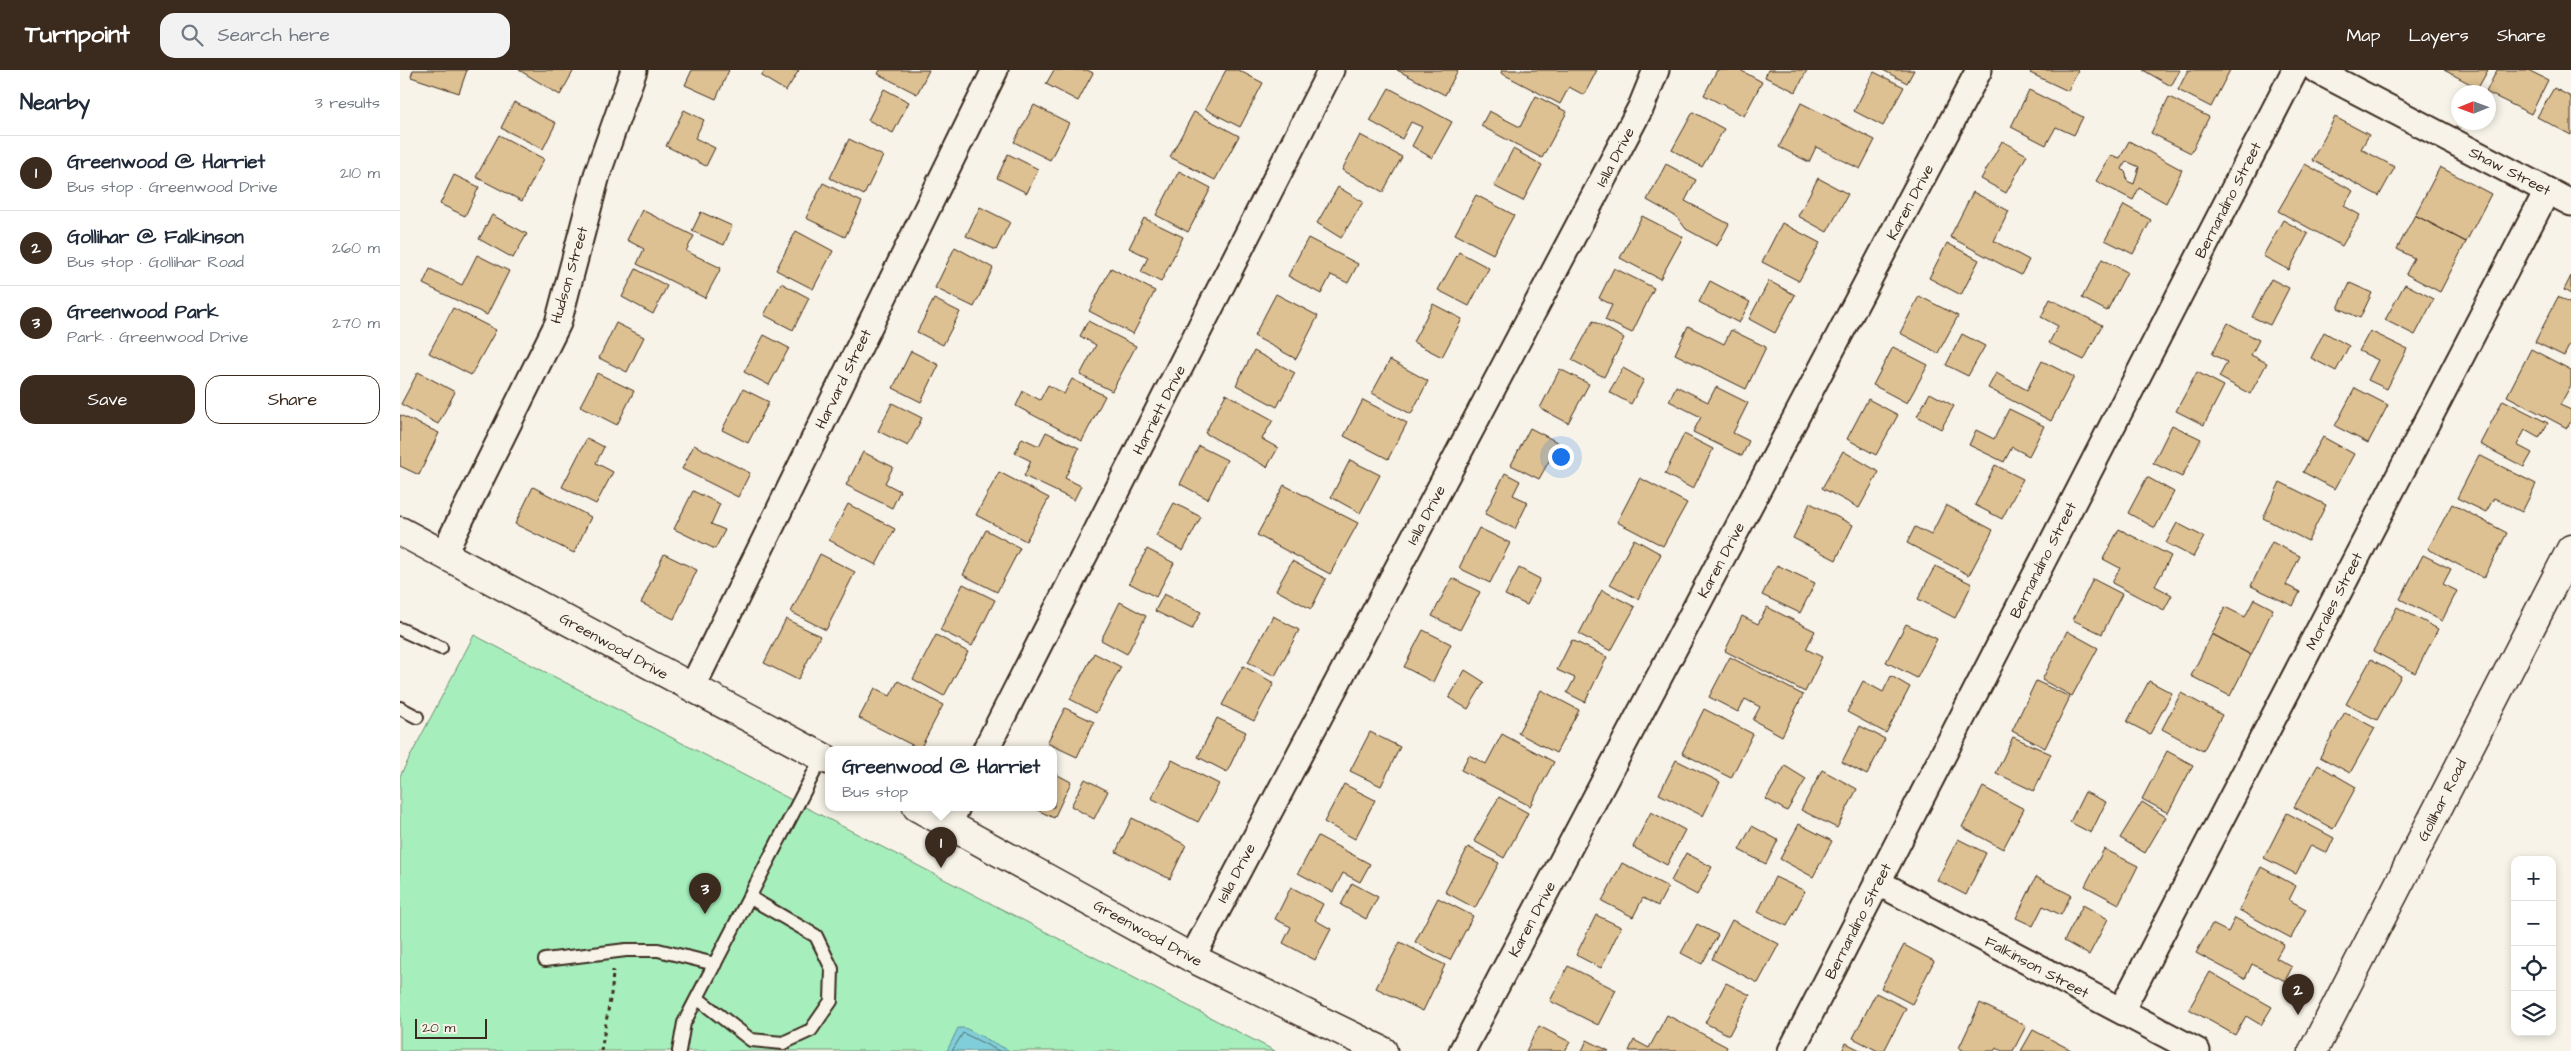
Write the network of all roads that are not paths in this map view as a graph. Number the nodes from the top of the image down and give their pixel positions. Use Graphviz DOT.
graph roads {
  1 [pos="634,70"];
  2 [pos="995,70"];
  3 [pos="1331,70"];
  4 [pos="1656,70"];
  5 [pos="1980,70"];
  6 [pos="2295,70"];
  7 [pos="2316,70"];
  8 [pos="2547,191"];
  9 [pos="2571,203"];
  10 [pos="400,530"];
  11 [pos="2571,549"];
  12 [pos="444,553"];
  13 [pos="400,628"];
  14 [pos="440,648"];
  15 [pos="692,688"];
  16 [pos="400,708"];
  17 [pos="417,717"];
  18 [pos="988,746"];
  19 [pos="825,758"];
  20 [pos="935,811"];
  21 [pos="953,815"];
  22 [pos="1877,882"];
  23 [pos="749,897"];
  24 [pos="1192,958"];
  25 [pos="545,960"];
  26 [pos="715,964"];
  27 [pos="697,998"];
  28 [pos="2121,1011"];
  29 [pos="679,1051"];
  30 [pos="1382,1051"];
  31 [pos="1462,1051"];
  32 [pos="1791,1051"];
  33 [pos="2197,1051"];
  34 [pos="2313,1051"];
  1 -- 12 [label="street, Hudson Street"];
  2 -- 15 [label="street, Harvard Street"];
  3 -- 18 [label="street, Harriett Drive"];
  4 -- 24 [label="street, Islla Drive"];
  5 -- 31 [label="street, Karen Drive"];
  6 -- 22 [label="street, Bernandino Street"];
  7 -- 8 [label="street, Shaw Street"];
  8 -- 9 [label="street, Shaw Street"];
  8 -- 28 [label="street, Morales Street"];
  10 -- 12 [label="main road, Greenwood Drive"];
  11 -- 34 [label="main road, Gollihar Road"];
  12 -- 15 [label="main road, Greenwood Drive"];
  13 -- 14 [label="lane"];
  15 -- 19 [label="main road, Greenwood Drive"];
  16 -- 17 [label="lane"];
  19 -- 23 [label="lane"];
  20 -- 21 [label="main road, Greenwood Drive"];
  21 -- 24 [label="main road, Greenwood Drive"];
  22 -- 28 [label="street, Falkinson Street"];
  22 -- 32 [label="street, Bernandino Street"];
  23 -- 26 [label="lane"];
  23 -- 27 [label="lane"];
  24 -- 30 [label="main road, Greenwood Drive"];
  25 -- 26 [label="lane"];
  26 -- 27 [label="lane"];
  27 -- 29 [label="lane"];
  28 -- 33 [label="street, Falkinson Street"];
}
